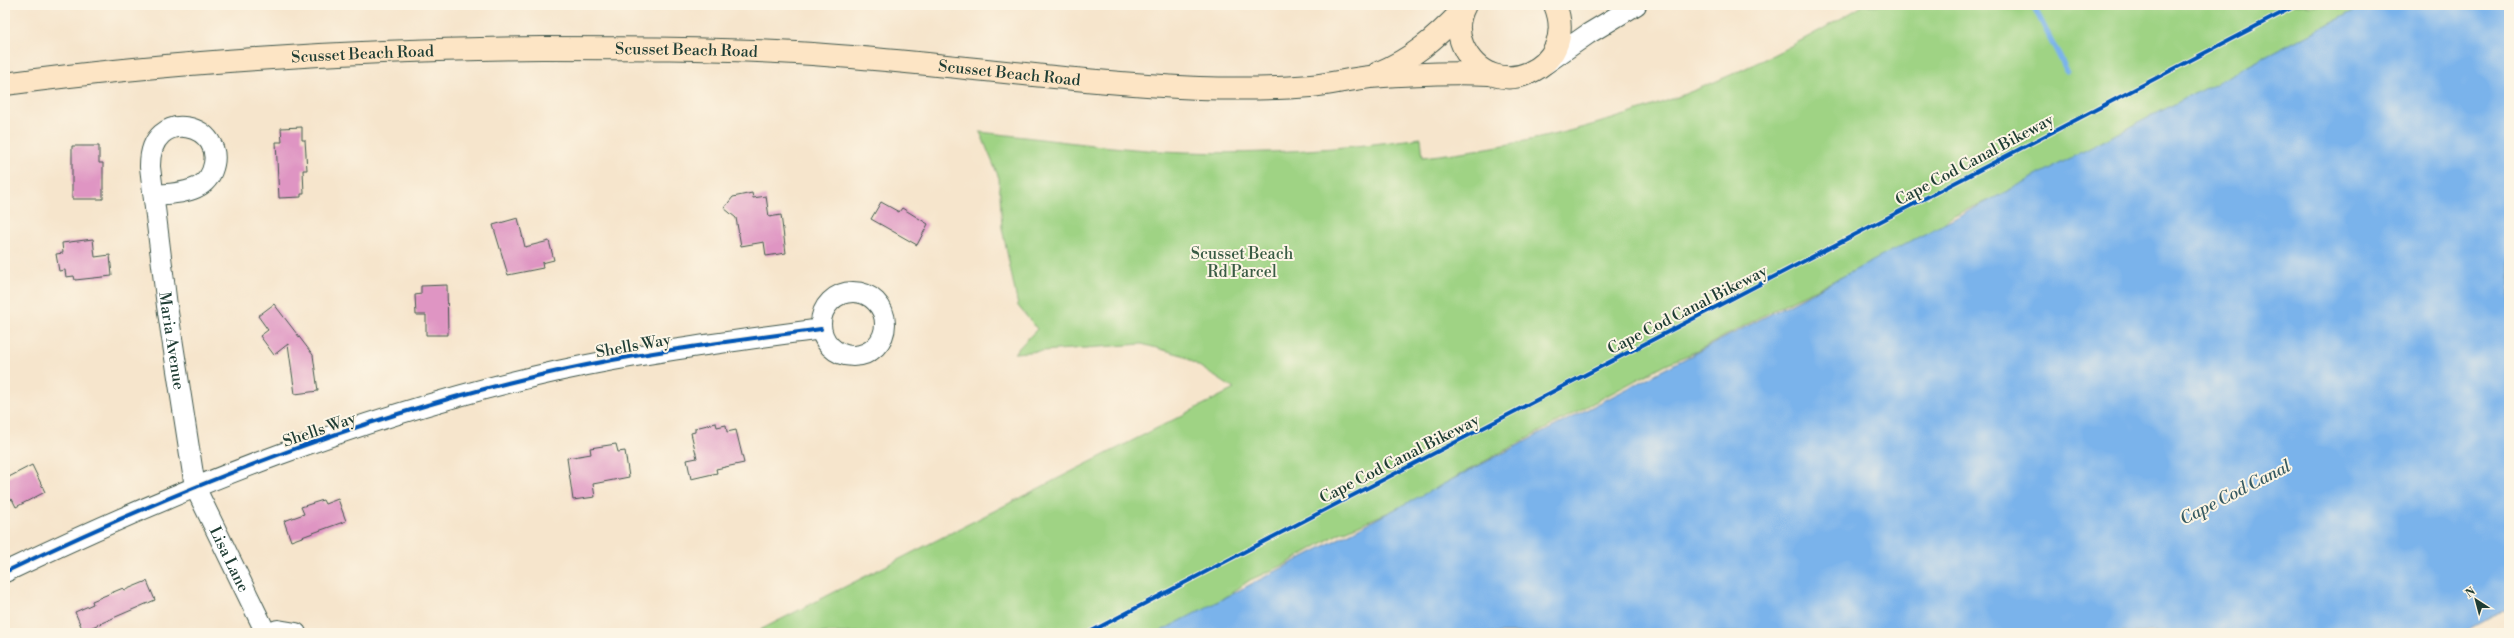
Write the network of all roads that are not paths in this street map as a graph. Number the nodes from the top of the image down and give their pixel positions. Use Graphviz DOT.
graph roads {
  1 [pos="1555,5"];
  2 [pos="1636,5"];
  3 [pos="1463,9"];
  4 [pos="1542,66"];
  5 [pos="1490,74"];
  6 [pos="1368,78"];
  7 [pos="5,84"];
  8 [pos="154,195"];
  9 [pos="821,329"];
  10 [pos="195,487"];
  11 [pos="5,572"];
  12 [pos="266,633"];
  13 [pos="269,633"];
  14 [pos="296,633"];
  1 -- 4 [label="main road, Scusset Beach Road"];
  2 -- 4 [label="street, Scusset Beach Road"];
  3 -- 5 [label="main road, Scusset Beach Road"];
  3 -- 6 [label="main road, Scusset Beach Road"];
  4 -- 5 [label="main road, Scusset Beach Road"];
  5 -- 6 [label="main road, Scusset Beach Road"];
  6 -- 7 [label="main road, Scusset Beach Road"];
  8 -- 10 [label="street, Maria Avenue"];
  9 -- 10 [label="street, Shells Way"];
  10 -- 11 [label="street, Shells Way"];
  10 -- 12 [label="street, Lisa Lane"];
  13 -- 14 [label="street"];
}
